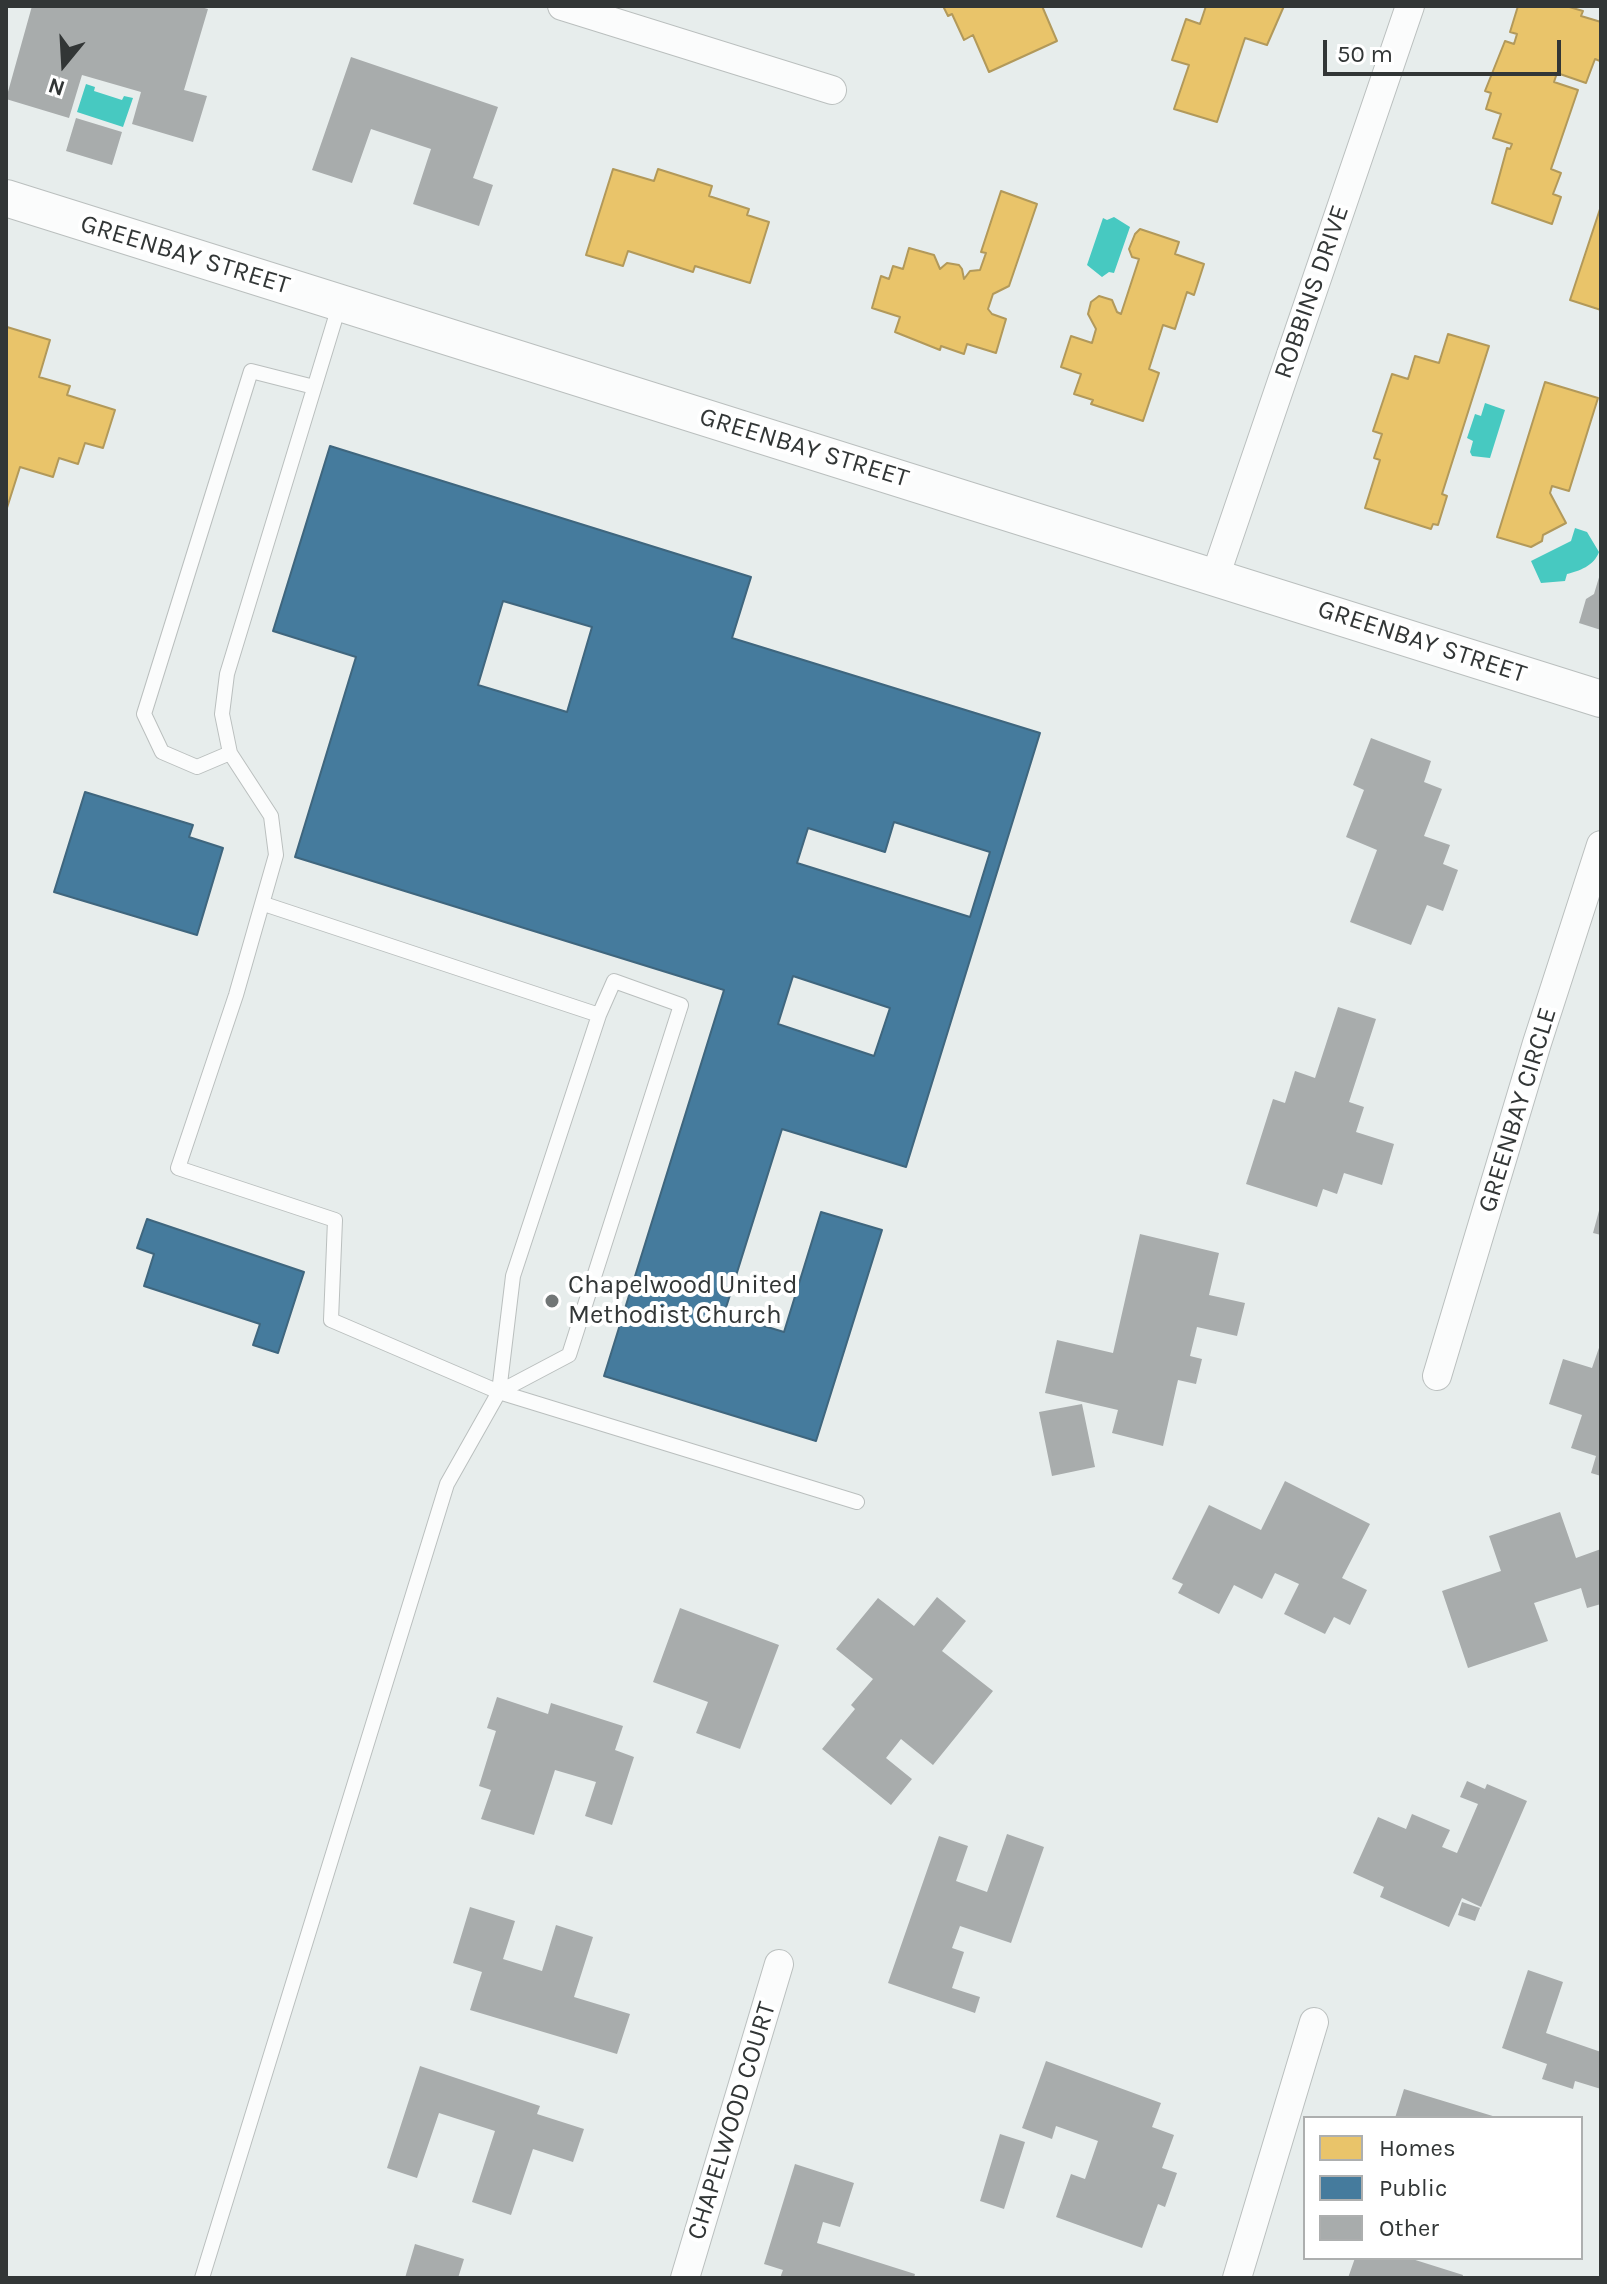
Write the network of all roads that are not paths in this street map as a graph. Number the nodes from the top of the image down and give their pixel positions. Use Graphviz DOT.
graph roads {
  1 [pos="562,6"];
  2 [pos="1410,6"];
  3 [pos="832,90"];
  4 [pos="6,198"];
  5 [pos="340,303"];
  6 [pos="314,387"];
  7 [pos="1215,577"];
  8 [pos="1601,699"];
  9 [pos="230,753"];
  10 [pos="1601,845"];
  11 [pos="264,904"];
  12 [pos="599,1015"];
  13 [pos="1437,1376"];
  14 [pos="499,1392"];
  15 [pos="857,1502"];
  16 [pos="779,1964"];
  17 [pos="1314,2022"];
  18 [pos="202,2278"];
  19 [pos="685,2278"];
  20 [pos="1237,2278"];
  1 -- 3 [label="street"];
  2 -- 7 [label="street, ROBBINS DRIVE"];
  4 -- 5 [label="street, GREENBAY STREET"];
  5 -- 6 [label="lane"];
  5 -- 7 [label="street, GREENBAY STREET"];
  6 -- 9 [label="lane"];
  6 -- 9 [label="lane"];
  7 -- 8 [label="street, GREENBAY STREET"];
  9 -- 11 [label="lane"];
  10 -- 13 [label="street, GREENBAY CIRCLE"];
  11 -- 12 [label="lane"];
  11 -- 14 [label="lane"];
  12 -- 14 [label="lane"];
  12 -- 14 [label="lane"];
  14 -- 15 [label="lane"];
  14 -- 18 [label="lane"];
  16 -- 19 [label="street, CHAPELWOOD COURT"];
  17 -- 20 [label="street"];
}
